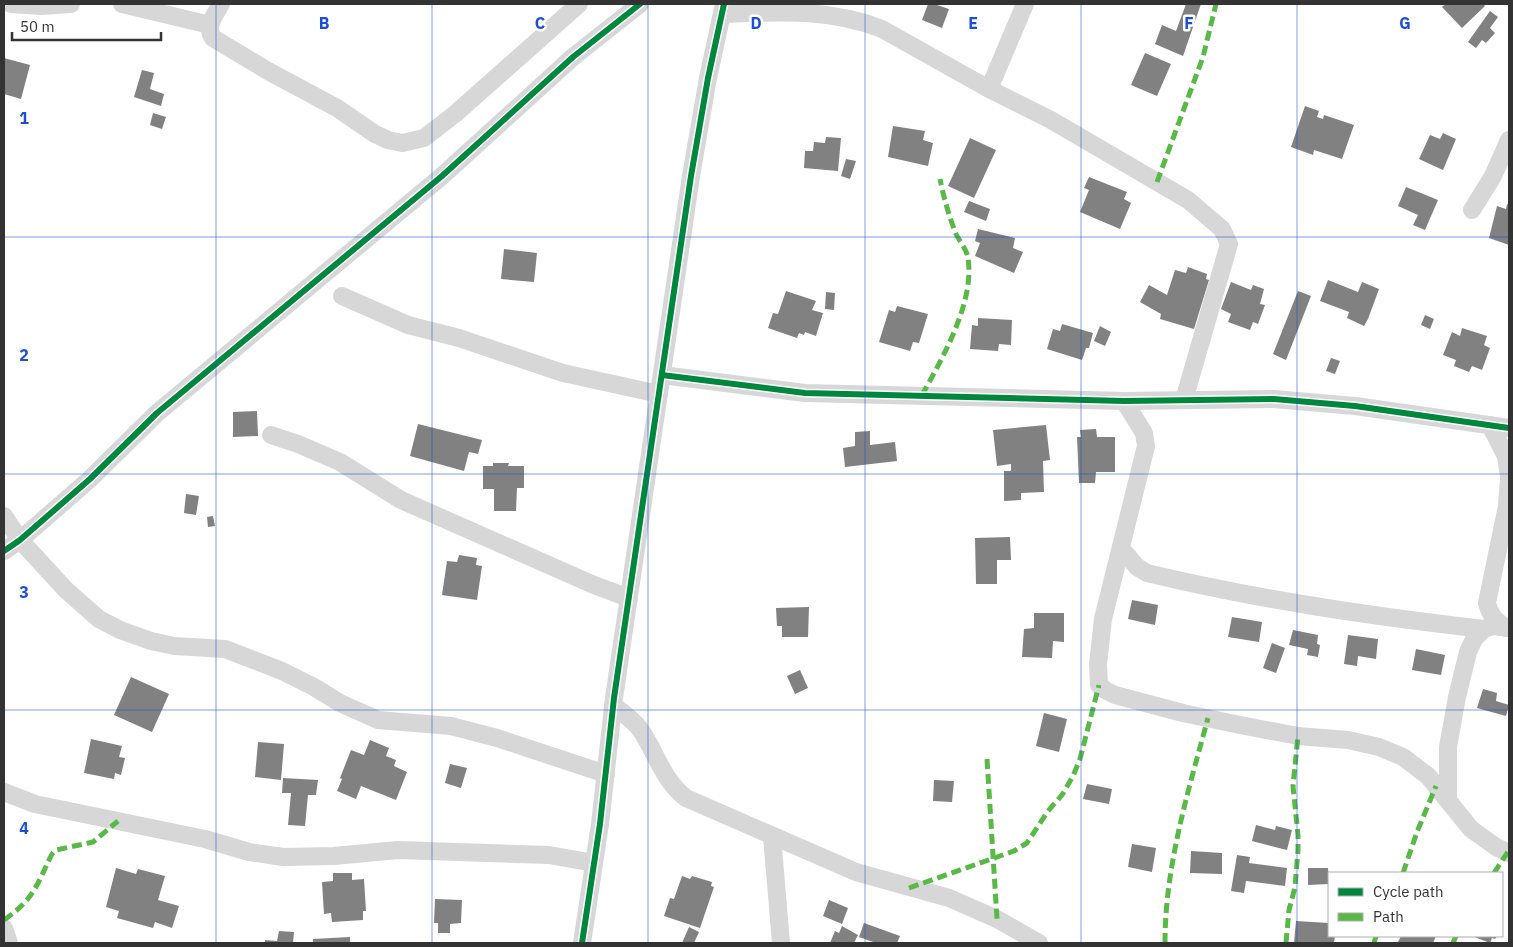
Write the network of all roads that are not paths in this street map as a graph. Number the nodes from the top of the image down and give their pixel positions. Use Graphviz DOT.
graph roads {
  1 [pos="11,4"];
  2 [pos="71,4"];
  3 [pos="122,4"];
  4 [pos="220,4"];
  5 [pos="579,4"];
  6 [pos="640,4"];
  7 [pos="1025,4"];
  8 [pos="723,9"];
  9 [pos="210,25"];
  10 [pos="989,88"];
  11 [pos="1509,140"];
  12 [pos="1472,210"];
  13 [pos="342,296"];
  14 [pos="662,375"];
  15 [pos="660,394"];
  16 [pos="1184,400"];
  17 [pos="1124,401"];
  18 [pos="1490,425"];
  19 [pos="1509,428"];
  20 [pos="271,435"];
  21 [pos="1509,477"];
  22 [pos="4,516"];
  23 [pos="20,540"];
  24 [pos="1121,548"];
  25 [pos="4,551"];
  26 [pos="629,598"];
  27 [pos="1508,628"];
  28 [pos="1484,629"];
  29 [pos="613,705"];
  30 [pos="606,774"];
  31 [pos="4,792"];
  32 [pos="1448,799"];
  33 [pos="772,836"];
  34 [pos="1509,852"];
  35 [pos="594,863"];
  36 [pos="4,928"];
  37 [pos="9,943"];
  38 [pos="582,943"];
  39 [pos="781,943"];
  40 [pos="1039,943"];
  1 -- 2 [label="street"];
  3 -- 9 [label="street"];
  4 -- 9 [label="street"];
  5 -- 9 [label="street"];
  6 -- 23 [label="street"];
  7 -- 10 [label="street"];
  8 -- 10 [label="street"];
  8 -- 14 [label="street"];
  10 -- 16 [label="street"];
  11 -- 12 [label="street"];
  13 -- 15 [label="street"];
  14 -- 15 [label="street"];
  14 -- 17 [label="street"];
  15 -- 26 [label="street"];
  16 -- 17 [label="street"];
  16 -- 18 [label="street"];
  17 -- 24 [label="street"];
  18 -- 19 [label="street"];
  18 -- 21 [label="street"];
  20 -- 26 [label="street"];
  21 -- 27 [label="street"];
  22 -- 23 [label="street"];
  23 -- 25 [label="street"];
  23 -- 30 [label="street"];
  24 -- 28 [label="street"];
  24 -- 32 [label="street"];
  26 -- 29 [label="street"];
  27 -- 28 [label="street"];
  28 -- 32 [label="street"];
  29 -- 30 [label="street"];
  29 -- 33 [label="street"];
  30 -- 35 [label="street"];
  31 -- 35 [label="street"];
  32 -- 34 [label="street"];
  33 -- 39 [label="street"];
  33 -- 40 [label="street"];
  35 -- 38 [label="street"];
  36 -- 37 [label="street"];
}
